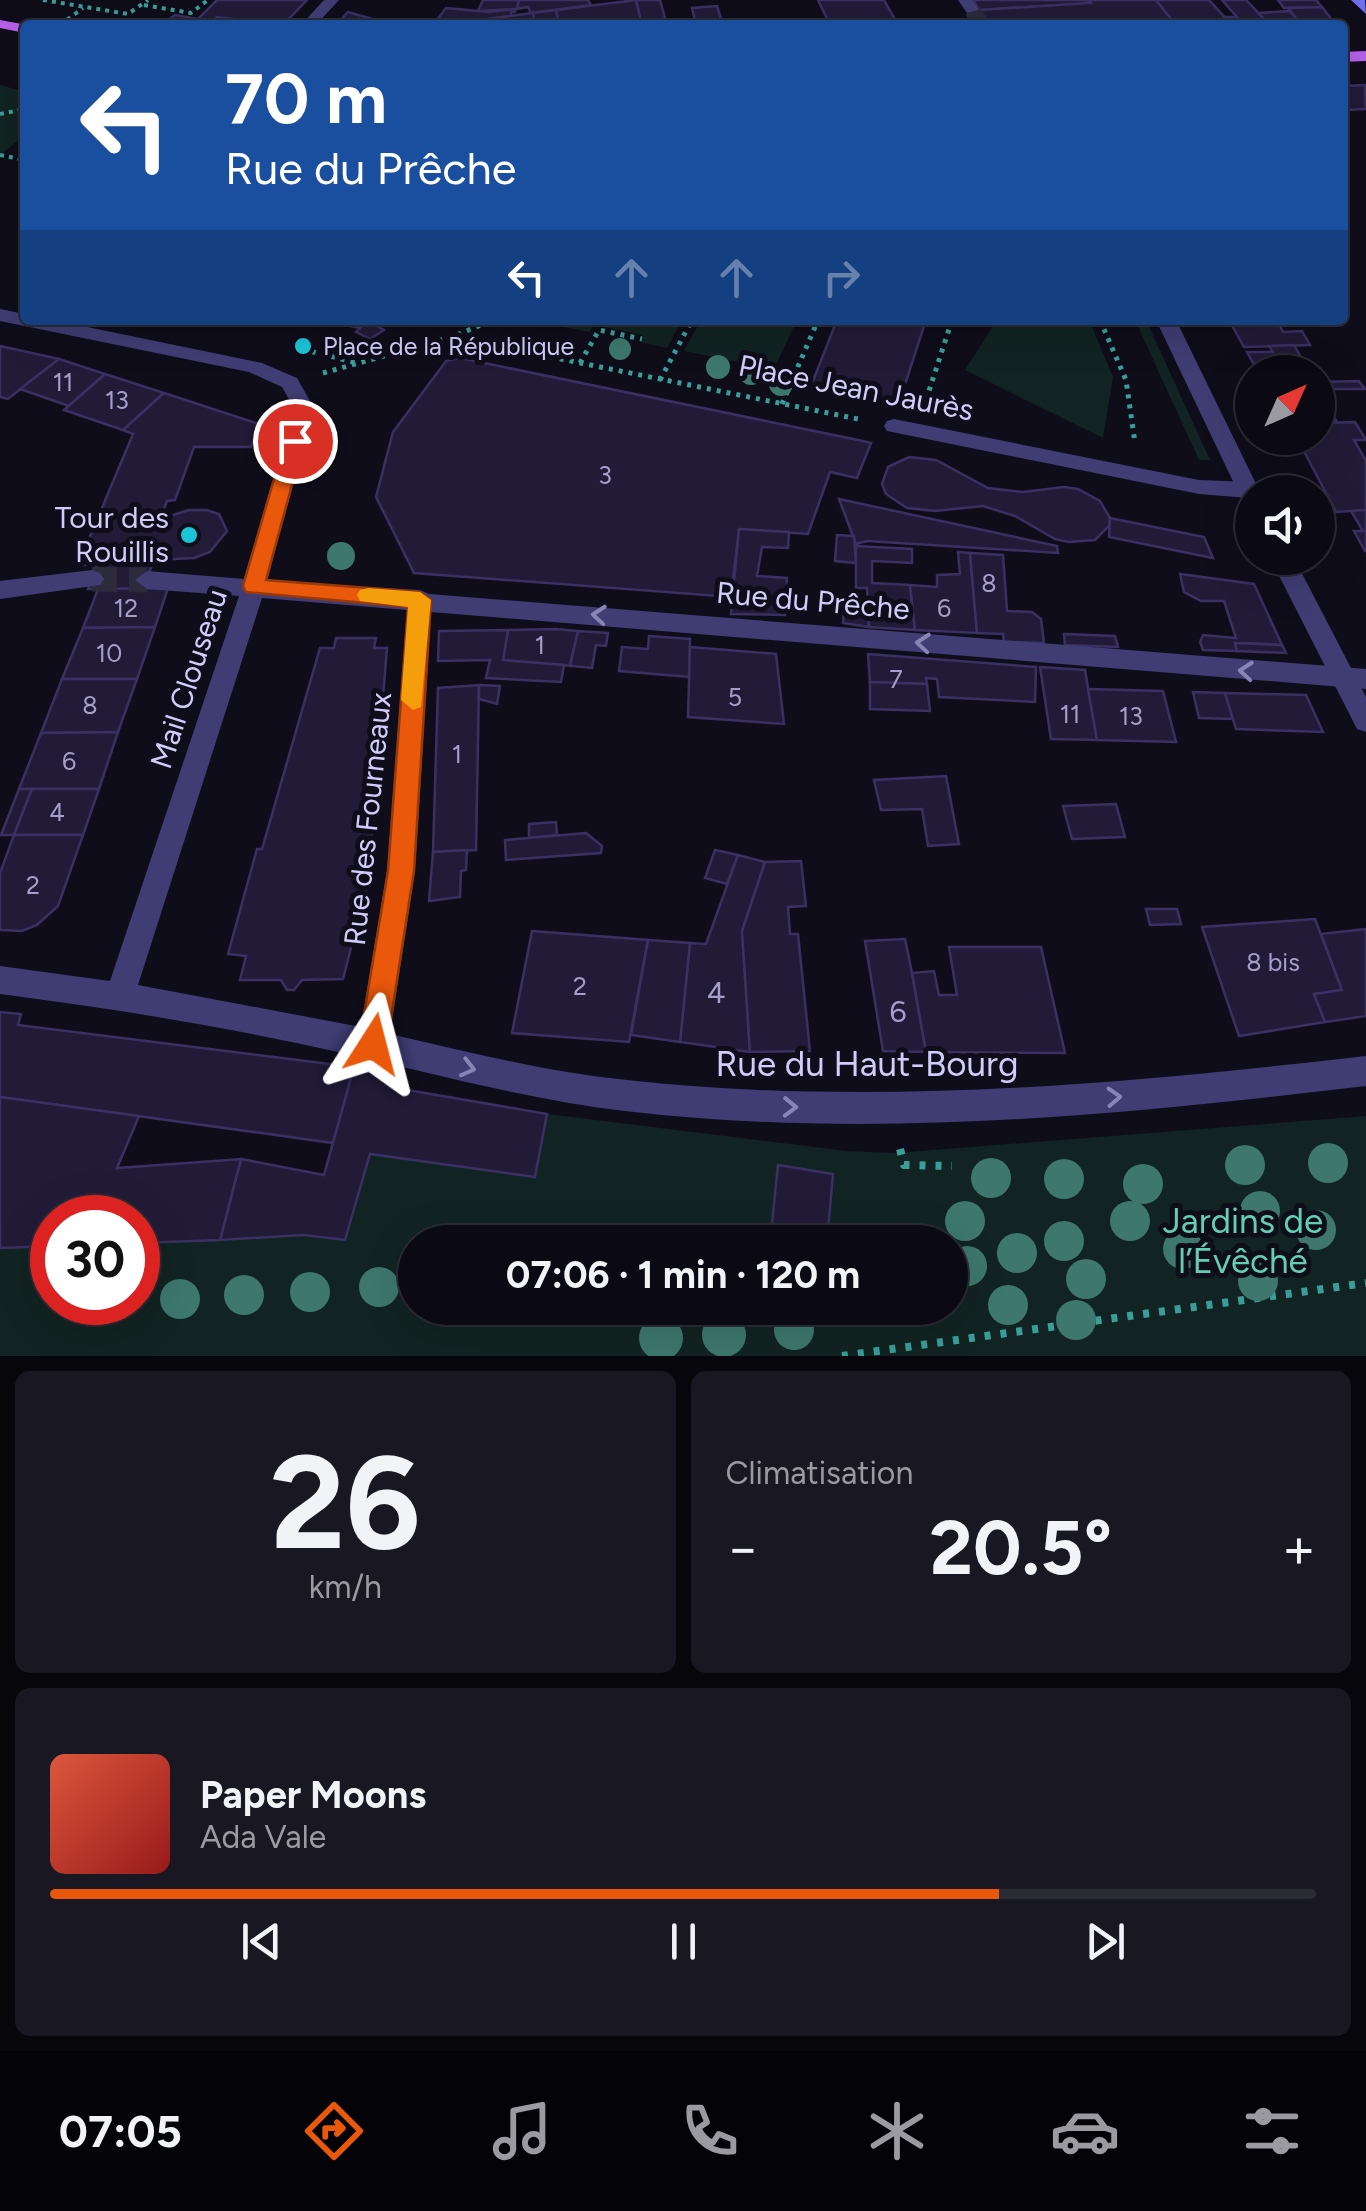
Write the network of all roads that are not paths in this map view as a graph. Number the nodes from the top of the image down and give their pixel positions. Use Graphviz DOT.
graph roads {
  1 [pos="332,0"];
  2 [pos="1358,0"];
  3 [pos="1366,10"];
  4 [pos="313,20"];
  5 [pos="48,325"];
  6 [pos="1168,325"];
  7 [pos="905,429"];
  8 [pos="1242,475"];
  9 [pos="1235,492"];
  10 [pos="1292,575"];
  11 [pos="92,579"];
  12 [pos="146,580"];
  13 [pos="254,586"];
  14 [pos="0,590"];
  15 [pos="420,600"];
  16 [pos="1355,679"];
  17 [pos="1366,722"];
  18 [pos="0,980"];
  19 [pos="120,994"];
  20 [pos="373,1044"];
  21 [pos="1366,1072"];
  1 -- 4 [label="street"];
  2 -- 3 [label="main road"];
  5 -- 13 [label="street, Mail Clouseau"];
  6 -- 8 [label="street"];
  7 -- 9 [label="street, Place Jean Jaurès"];
  10 -- 16 [label="street"];
  11 -- 14 [label="street"];
  12 -- 13 [label="street, Rue du Prêche"];
  13 -- 15 [label="street, Rue du Prêche"];
  13 -- 19 [label="street, Mail Clouseau"];
  16 -- 15 [label="street, Rue du Prêche, one-way"];
  15 -- 20 [label="street, Rue des Fourneaux"];
  16 -- 17 [label="street"];
  18 -- 19 [label="street, Rue du Haut-Bourg"];
  19 -- 20 [label="street, Rue du Haut-Bourg"];
  20 -- 21 [label="street, Rue du Haut-Bourg, one-way"];
}
